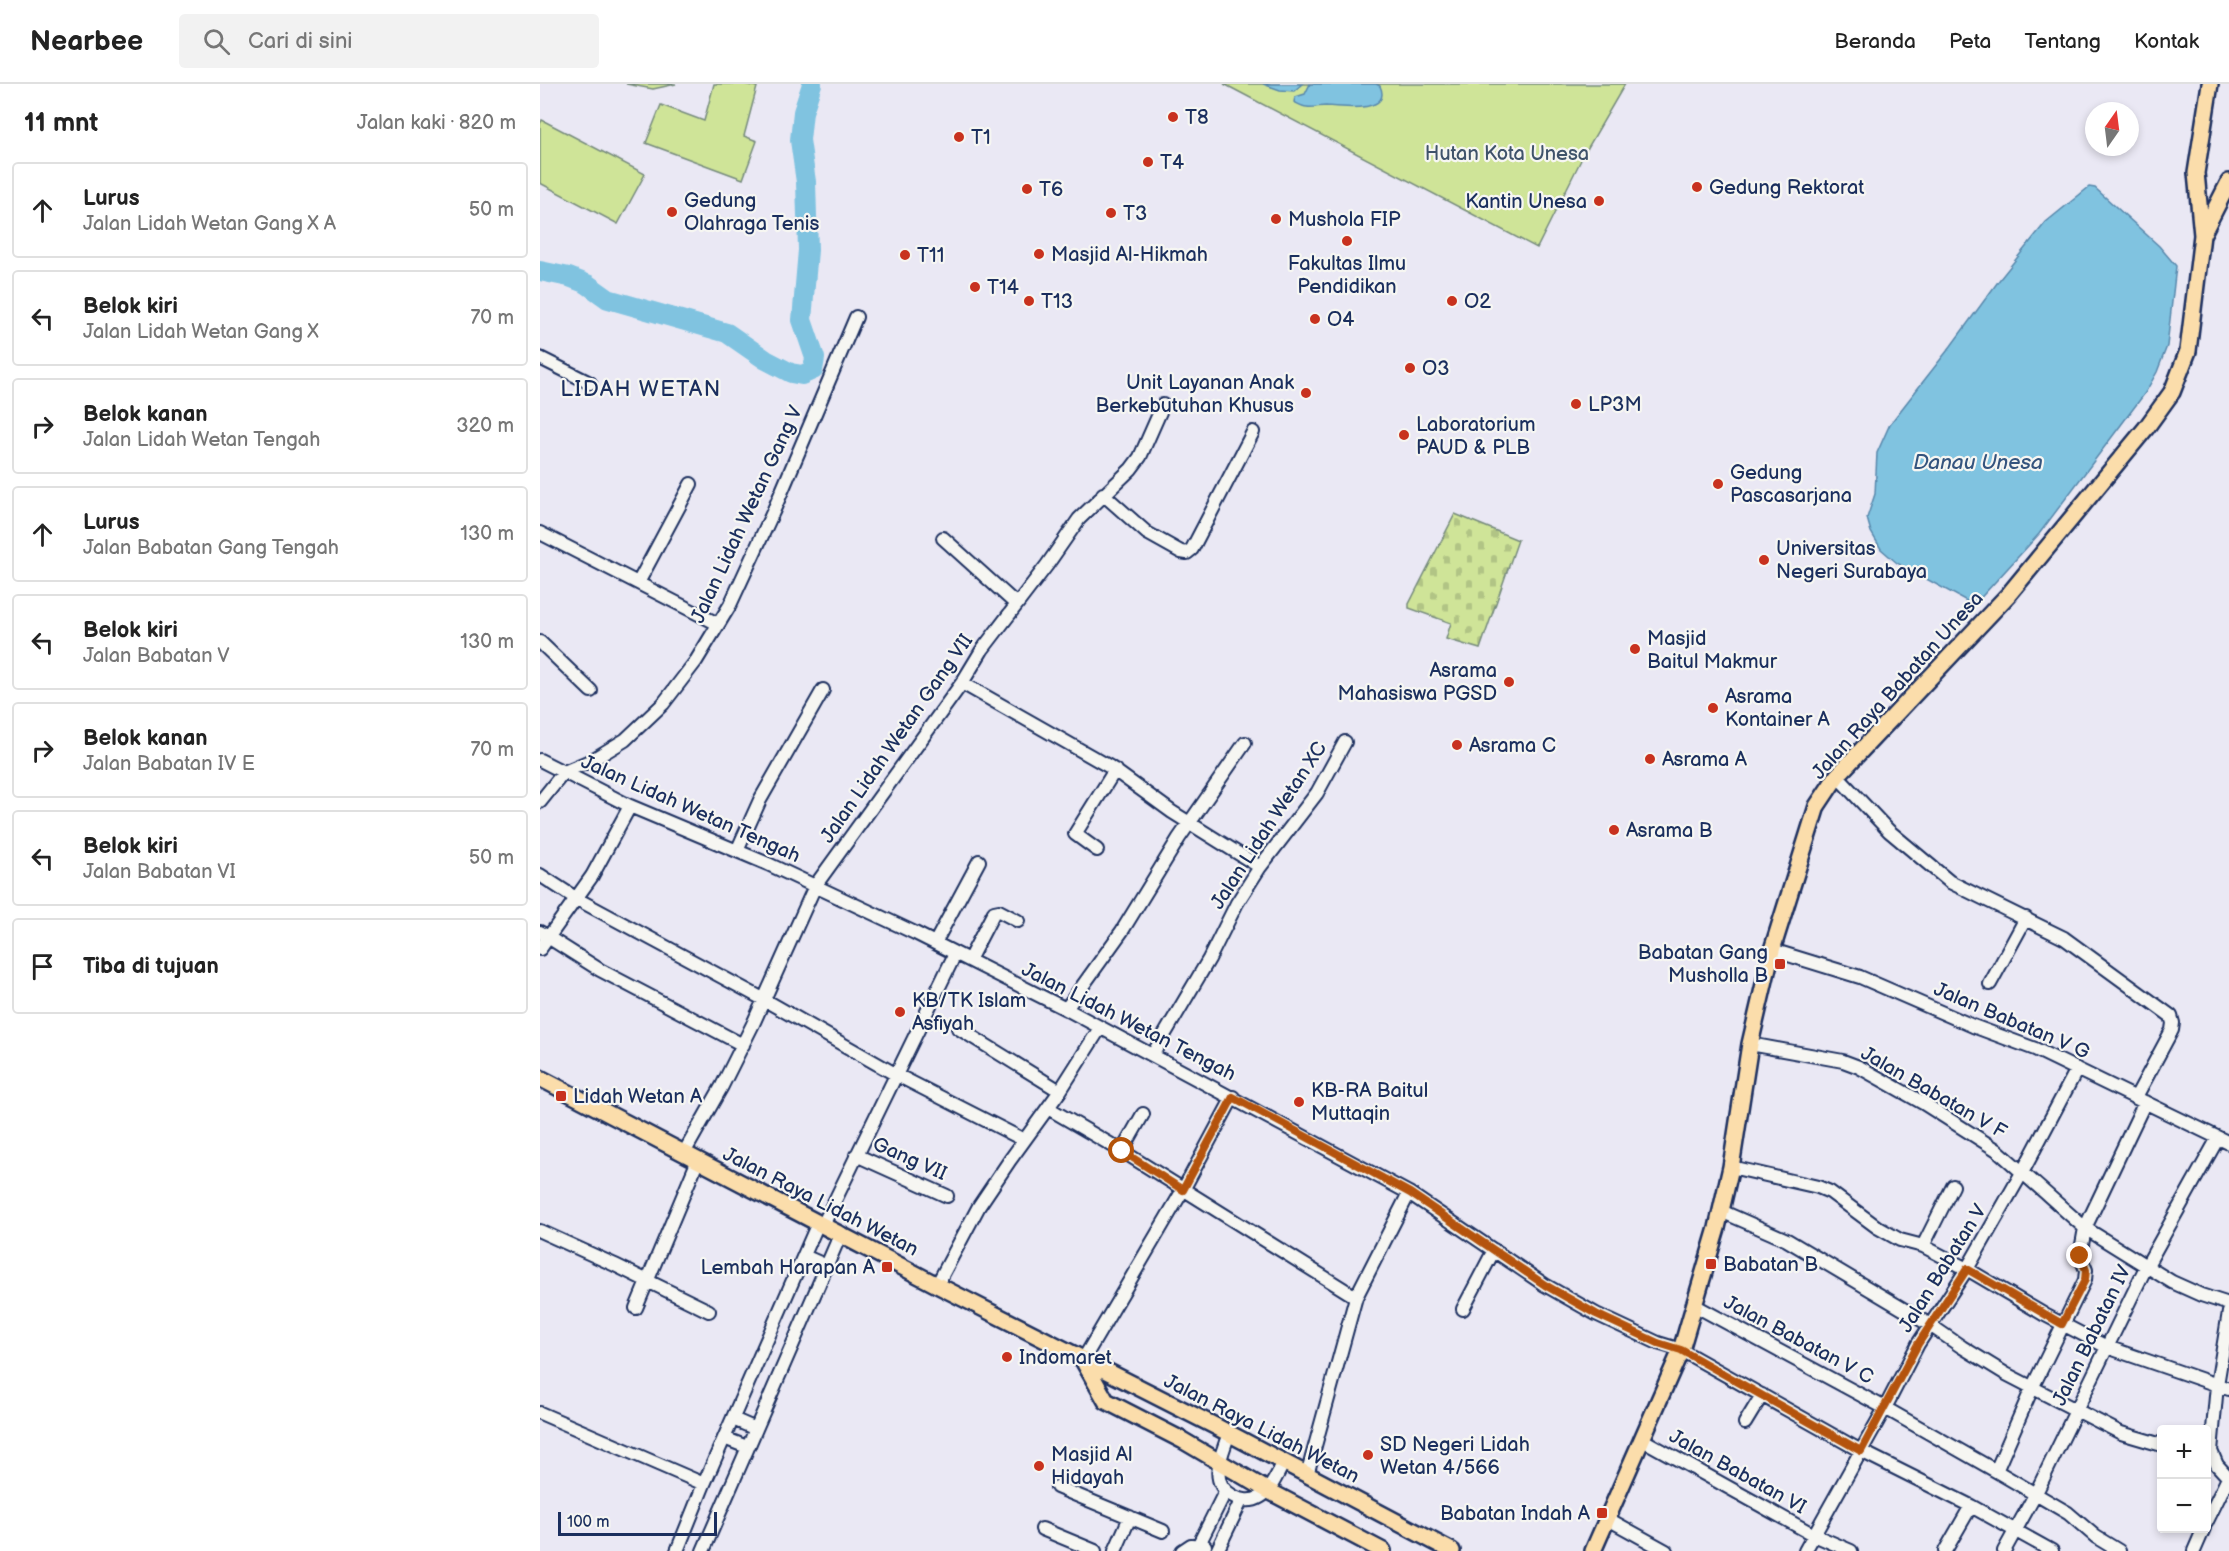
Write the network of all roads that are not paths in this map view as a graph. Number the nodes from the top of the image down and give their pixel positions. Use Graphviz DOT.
graph roads {
  1 [pos="2210,84"];
  2 [pos="2196,173"];
  3 [pos="2229,181"];
  4 [pos="2202,235"];
  5 [pos="856,317"];
  6 [pos="540,358"];
  7 [pos="590,383"];
  8 [pos="1163,405"];
  9 [pos="1253,432"];
  10 [pos="691,484"];
  11 [pos="1103,494"];
  12 [pos="540,533"];
  13 [pos="943,538"];
  14 [pos="638,583"];
  15 [pos="1016,604"];
  16 [pos="718,624"];
  17 [pos="540,642"];
  18 [pos="962,683"];
  19 [pos="823,690"];
  20 [pos="591,691"];
  21 [pos="1345,742"];
  22 [pos="1245,743"];
  23 [pos="540,760"];
  24 [pos="1115,770"];
  25 [pos="564,772"];
  26 [pos="1837,776"];
  27 [pos="540,802"];
  28 [pos="630,806"];
  29 [pos="1190,824"];
  30 [pos="1097,850"];
  31 [pos="737,851"];
  32 [pos="979,861"];
  33 [pos="1260,867"];
  34 [pos="540,875"];
  35 [pos="815,886"];
  36 [pos="576,899"];
  37 [pos="2026,918"];
  38 [pos="1018,921"];
  39 [pos="544,934"];
  40 [pos="935,943"];
  41 [pos="540,949"];
  42 [pos="1773,950"];
  43 [pos="955,954"];
  44 [pos="969,960"];
  45 [pos="1990,984"];
  46 [pos="763,999"];
  47 [pos="1066,1009"];
  48 [pos="958,1028"];
  49 [pos="1100,1029"];
  50 [pos="1750,1044"];
  51 [pos="743,1045"];
  52 [pos="1152,1054"];
  53 [pos="2077,1069"];
  54 [pos="896,1074"];
  55 [pos="540,1078"];
  56 [pos="1060,1091"];
  57 [pos="1233,1097"];
  58 [pos="2140,1099"];
  59 [pos="1048,1108"];
  60 [pos="1143,1114"];
  61 [pos="1024,1140"];
  62 [pos="2223,1140"];
  63 [pos="1122,1151"];
  64 [pos="856,1155"];
  65 [pos="691,1157"];
  66 [pos="1731,1167"];
  67 [pos="2023,1172"];
  68 [pos="1953,1186"];
  69 [pos="1183,1190"];
  70 [pos="1410,1193"];
  71 [pos="947,1196"];
  72 [pos="1721,1211"];
  73 [pos="820,1224"];
  74 [pos="2085,1228"];
  75 [pos="540,1231"];
  76 [pos="841,1233"];
  77 [pos="1923,1246"];
  78 [pos="1494,1250"];
  79 [pos="804,1256"];
  80 [pos="826,1266"];
  81 [pos="2146,1267"];
  82 [pos="1967,1269"];
  83 [pos="649,1281"];
  84 [pos="937,1285"];
  85 [pos="1356,1297"];
  86 [pos="2229,1304"];
  87 [pos="1694,1305"];
  88 [pos="636,1308"];
  89 [pos="1463,1309"];
  90 [pos="709,1311"];
  91 [pos="2229,1312"];
  92 [pos="2062,1324"];
  93 [pos="1930,1325"];
  94 [pos="2107,1347"];
  95 [pos="1681,1350"];
  96 [pos="1083,1360"];
  97 [pos="2032,1386"];
  98 [pos="2223,1387"];
  99 [pos="1762,1395"];
  100 [pos="1885,1408"];
  101 [pos="2076,1410"];
  102 [pos="540,1413"];
  103 [pos="733,1419"];
  104 [pos="1745,1423"];
  105 [pos="756,1429"];
  106 [pos="1229,1433"];
  107 [pos="724,1438"];
  108 [pos="1643,1440"];
  109 [pos="2211,1442"];
  110 [pos="2157,1444"];
  111 [pos="747,1447"];
  112 [pos="1861,1451"];
  113 [pos="2211,1454"];
  114 [pos="1284,1462"];
  115 [pos="1219,1463"];
  116 [pos="1996,1471"];
  117 [pos="1307,1474"];
  118 [pos="2229,1476"];
  119 [pos="704,1484"];
  120 [pos="1057,1487"];
  121 [pos="1267,1490"];
  122 [pos="1225,1492"];
  123 [pos="2035,1495"];
  124 [pos="1241,1501"];
  125 [pos="1971,1506"];
  126 [pos="2211,1513"];
  127 [pos="1130,1517"];
  128 [pos="1608,1519"];
  129 [pos="1042,1529"];
  130 [pos="1163,1531"];
  131 [pos="2015,1532"];
  132 [pos="2202,1533"];
  133 [pos="1814,1535"];
  134 [pos="1199,1544"];
  135 [pos="677,1551"];
  136 [pos="703,1551"];
  137 [pos="1095,1551"];
  138 [pos="1115,1551"];
  139 [pos="1182,1551"];
  140 [pos="1215,1551"];
  141 [pos="1383,1551"];
  142 [pos="1452,1551"];
  143 [pos="1593,1551"];
  144 [pos="1666,1551"];
  145 [pos="1805,1551"];
  146 [pos="1851,1551"];
  147 [pos="1945,1551"];
  148 [pos="2004,1551"];
  149 [pos="2052,1551"];
  150 [pos="2119,1551"];
  151 [pos="2194,1551"];
  1 -- 2 [label="main road"];
  2 -- 3 [label="main road"];
  2 -- 4 [label="main road"];
  3 -- 4 [label="main road"];
  4 -- 26 [label="main road, Jalan Raya Babatan Unesa"];
  5 -- 16 [label="street, Jalan Lidah Wetan Gang V"];
  6 -- 7 [label="street"];
  8 -- 11 [label="street, Jalan Lidah Wetan Gang VII"];
  9 -- 11 [label="street"];
  10 -- 14 [label="street"];
  11 -- 15 [label="street, Jalan Lidah Wetan Gang VII"];
  12 -- 14 [label="street"];
  13 -- 15 [label="street"];
  14 -- 16 [label="street"];
  15 -- 18 [label="street, Jalan Lidah Wetan Gang VII"];
  16 -- 25 [label="street, Jalan Lidah Wetan Gang V"];
  17 -- 20 [label="street"];
  18 -- 24 [label="street"];
  18 -- 35 [label="street, Jalan Lidah Wetan Gang VII"];
  19 -- 31 [label="street"];
  21 -- 33 [label="street, Jalan Lidah Wetan XC"];
  22 -- 29 [label="street"];
  23 -- 25 [label="street, Jalan Lidah Wetan Tengah"];
  24 -- 29 [label="street"];
  24 -- 30 [label="street"];
  25 -- 27 [label="street, Jalan Lidah Wetan Gang V"];
  25 -- 28 [label="street, Jalan Lidah Wetan Tengah"];
  26 -- 37 [label="street"];
  26 -- 42 [label="main road, Jalan Raya Babatan Unesa"];
  28 -- 31 [label="street, Jalan Lidah Wetan Tengah"];
  28 -- 36 [label="street"];
  29 -- 33 [label="street"];
  29 -- 47 [label="street"];
  31 -- 35 [label="street, Jalan Lidah Wetan Tengah"];
  32 -- 40 [label="street"];
  33 -- 52 [label="street, Jalan Lidah Wetan XC"];
  34 -- 36 [label="street"];
  35 -- 40 [label="street, Jalan Lidah Wetan Tengah"];
  35 -- 46 [label="street, Jalan Lidah Wetan Gang VII"];
  36 -- 39 [label="street"];
  36 -- 46 [label="street"];
  37 -- 45 [label="street"];
  37 -- 58 [label="street"];
  38 -- 44 [label="street"];
  39 -- 41 [label="street"];
  39 -- 51 [label="street"];
  40 -- 43 [label="street, Jalan Lidah Wetan Tengah"];
  42 -- 50 [label="main road, Jalan Raya Babatan Unesa"];
  42 -- 53 [label="street, Jalan Babatan V G"];
  43 -- 44 [label="street, Jalan Lidah Wetan Tengah"];
  43 -- 54 [label="street"];
  44 -- 47 [label="street, Jalan Lidah Wetan Tengah"];
  46 -- 51 [label="street, Jalan Lidah Wetan Gang VII"];
  46 -- 54 [label="street"];
  47 -- 49 [label="street, Jalan Lidah Wetan Tengah"];
  48 -- 56 [label="street"];
  49 -- 52 [label="street, Jalan Lidah Wetan Tengah"];
  49 -- 56 [label="street"];
  50 -- 66 [label="main road, Jalan Raya Babatan Unesa"];
  50 -- 67 [label="street, Jalan Babatan V F"];
  51 -- 65 [label="street, Jalan Lidah Wetan Gang VII"];
  52 -- 57 [label="street, Jalan Lidah Wetan Tengah"];
  53 -- 58 [label="street, Jalan Babatan V G"];
  53 -- 67 [label="street, Jalan Babatan V"];
  54 -- 61 [label="street"];
  54 -- 64 [label="street"];
  55 -- 65 [label="main road, Jalan Raya Lidah Wetan"];
  56 -- 59 [label="street"];
  57 -- 69 [label="street"];
  57 -- 70 [label="street, Jalan Lidah Wetan Tengah"];
  58 -- 62 [label="street, Jalan Babatan V G"];
  58 -- 74 [label="street"];
  59 -- 61 [label="street"];
  59 -- 63 [label="street"];
  60 -- 63 [label="street"];
  61 -- 84 [label="street"];
  62 -- 81 [label="street, Jalan Babatan IV"];
  63 -- 69 [label="street"];
  64 -- 71 [label="street, Gang VII"];
  64 -- 73 [label="street"];
  65 -- 73 [label="main road, Jalan Raya Lidah Wetan"];
  65 -- 83 [label="street, Jalan Lidah Wetan Gang VII"];
  66 -- 72 [label="main road, Jalan Raya Babatan Unesa"];
  66 -- 77 [label="street"];
  67 -- 74 [label="street, Jalan Babatan V F"];
  67 -- 82 [label="street, Jalan Babatan V"];
  68 -- 77 [label="street"];
  69 -- 85 [label="street"];
  69 -- 96 [label="street"];
  70 -- 78 [label="street, Jalan Lidah Wetan Tengah"];
  70 -- 85 [label="street"];
  72 -- 87 [label="main road, Jalan Raya Babatan Unesa"];
  72 -- 93 [label="street"];
  73 -- 76 [label="main road, Jalan Raya Lidah Wetan"];
  73 -- 79 [label="street"];
  74 -- 81 [label="street, Jalan Babatan V F"];
  74 -- 92 [label="street"];
  75 -- 83 [label="street"];
  76 -- 80 [label="street"];
  76 -- 84 [label="main road, Jalan Raya Lidah Wetan"];
  77 -- 82 [label="street"];
  78 -- 89 [label="street"];
  78 -- 95 [label="street, Jalan Lidah Wetan Tengah"];
  79 -- 80 [label="street"];
  79 -- 103 [label="street"];
  80 -- 105 [label="street"];
  81 -- 86 [label="street, Jalan Babatan V F"];
  81 -- 94 [label="street, Jalan Babatan IV"];
  82 -- 92 [label="street"];
  82 -- 93 [label="street, Jalan Babatan V"];
  83 -- 88 [label="street, Jalan Lidah Wetan Gang VII"];
  83 -- 90 [label="street"];
  84 -- 96 [label="main road, Jalan Raya Lidah Wetan"];
  85 -- 117 [label="street"];
  87 -- 95 [label="main road, Jalan Raya Babatan Unesa"];
  87 -- 100 [label="street, Jalan Babatan V C"];
  91 -- 98 [label="street"];
  92 -- 94 [label="street"];
  92 -- 97 [label="street"];
  93 -- 97 [label="street"];
  93 -- 100 [label="street, Jalan Babatan V"];
  94 -- 98 [label="street"];
  94 -- 101 [label="street, Jalan Babatan IV"];
  95 -- 99 [label="street, Jalan Lidah Wetan Tengah"];
  95 -- 108 [label="main road, Jalan Raya Babatan Unesa"];
  96 -- 106 [label="main road, Jalan Raya Lidah Wetan"];
  96 -- 115 [label="main road"];
  97 -- 101 [label="street"];
  97 -- 116 [label="street"];
  98 -- 109 [label="street"];
  99 -- 104 [label="street"];
  99 -- 112 [label="street, Jalan Lidah Wetan Tengah"];
  100 -- 112 [label="street, Jalan Babatan V"];
  100 -- 116 [label="street, Jalan Babatan V C"];
  101 -- 110 [label="street"];
  101 -- 123 [label="street, Jalan Babatan IV"];
  102 -- 119 [label="street"];
  103 -- 105 [label="street"];
  103 -- 107 [label="street"];
  105 -- 111 [label="street"];
  106 -- 114 [label="main road, Jalan Raya Lidah Wetan"];
  106 -- 115 [label="street"];
  107 -- 111 [label="street"];
  107 -- 119 [label="street"];
  108 -- 128 [label="main road, Jalan Raya Babatan Unesa"];
  108 -- 133 [label="street, Jalan Babatan VI"];
  111 -- 136 [label="street"];
  112 -- 125 [label="street, Jalan Lidah Wetan Tengah"];
  112 -- 133 [label="street, Jalan Babatan V"];
  113 -- 118 [label="street"];
  114 -- 117 [label="main road, Jalan Raya Lidah Wetan"];
  114 -- 121 [label="street"];
  115 -- 121 [label="main road"];
  115 -- 122 [label="street"];
  116 -- 123 [label="street, Jalan Babatan V C"];
  117 -- 142 [label="main road, Jalan Raya Lidah Wetan"];
  118 -- 126 [label="street"];
  119 -- 135 [label="street"];
  120 -- 127 [label="street"];
  121 -- 124 [label="street"];
  121 -- 141 [label="main road"];
  122 -- 124 [label="street"];
  122 -- 134 [label="street"];
  123 -- 131 [label="street, Jalan Babatan IV"];
  123 -- 150 [label="street, Jalan Babatan V C"];
  124 -- 140 [label="street"];
  125 -- 131 [label="street, Jalan Lidah Wetan Tengah"];
  125 -- 147 [label="street"];
  127 -- 130 [label="street"];
  127 -- 138 [label="street"];
  128 -- 143 [label="main road, Jalan Raya Babatan Unesa"];
  128 -- 144 [label="street"];
  129 -- 137 [label="street"];
  131 -- 148 [label="street, Jalan Babatan IV"];
  131 -- 149 [label="street, Jalan Lidah Wetan Tengah"];
  132 -- 151 [label="street"];
  133 -- 145 [label="street, Jalan Babatan V"];
  133 -- 146 [label="street, Jalan Babatan VI"];
  134 -- 139 [label="street"];
  134 -- 140 [label="street"];
}
